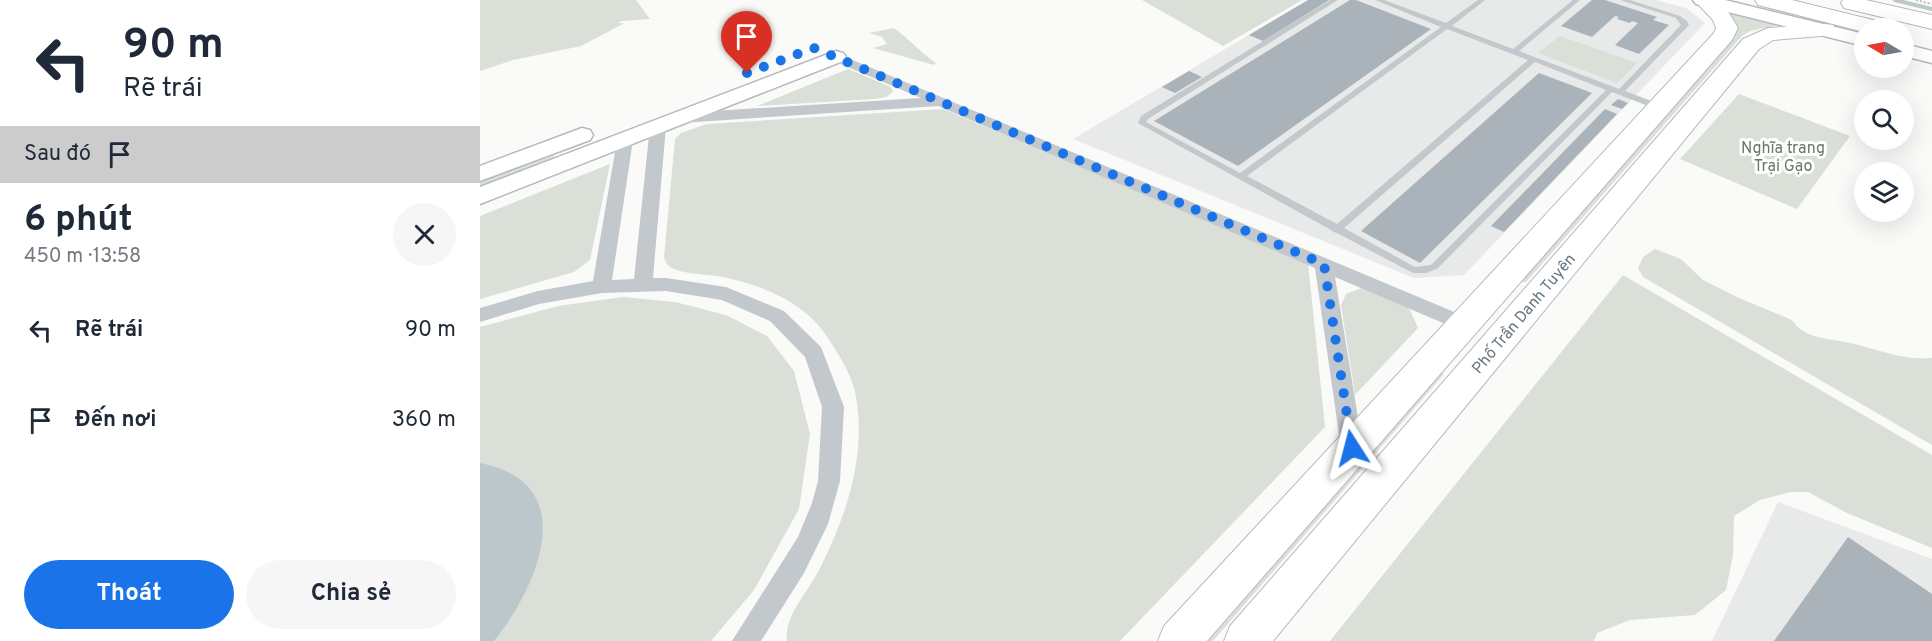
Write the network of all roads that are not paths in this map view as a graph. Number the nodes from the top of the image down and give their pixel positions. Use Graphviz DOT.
graph roads {
  1 [pos="1335,0"];
  2 [pos="1378,0"];
  3 [pos="1482,0"];
  4 [pos="1577,0"];
  5 [pos="1623,0"];
  6 [pos="1703,0"];
  7 [pos="1766,0"];
  8 [pos="1842,0"];
  9 [pos="1854,22"];
  10 [pos="1932,22"];
  11 [pos="1447,26"];
  12 [pos="1825,30"];
  13 [pos="1854,37"];
  14 [pos="1914,38"];
  15 [pos="1932,42"];
  16 [pos="1514,52"];
  17 [pos="1914,52"];
  18 [pos="836,57"];
  19 [pos="1932,57"];
  20 [pos="1534,59"];
  21 [pos="1616,90"];
  22 [pos="939,101"];
  23 [pos="1659,107"];
  24 [pos="680,118"];
  25 [pos="658,126"];
  26 [pos="625,140"];
  27 [pos="480,174"];
  28 [pos="1240,177"];
  29 [pos="480,196"];
  30 [pos="1336,230"];
  31 [pos="1324,264"];
  32 [pos="643,283"];
  33 [pos="602,286"];
  34 [pos="480,315"];
  35 [pos="1464,324"];
  36 [pos="1498,342"];
  37 [pos="1352,448"];
  38 [pos="745,641"];
  39 [pos="1179,641"];
  40 [pos="1245,641"];
  1 -- 28 [label="lane"];
  2 -- 11 [label="lane"];
  3 -- 11 [label="lane"];
  4 -- 16 [label="lane"];
  5 -- 21 [label="lane"];
  6 -- 12 [label="main road"];
  6 -- 23 [label="main road, Phố Trần Danh Tuyên"];
  7 -- 9 [label="highway"];
  8 -- 10 [label="highway"];
  11 -- 16 [label="lane"];
  11 -- 28 [label="lane"];
  12 -- 13 [label="main road"];
  12 -- 36 [label="main road, Phố Trần Danh Tuyên"];
  14 -- 15 [label="highway"];
  16 -- 20 [label="lane"];
  17 -- 19 [label="main road"];
  18 -- 22 [label="street"];
  18 -- 24 [label="main road"];
  18 -- 27 [label="main road"];
  20 -- 21 [label="lane"];
  20 -- 30 [label="lane"];
  21 -- 23 [label="lane"];
  21 -- 30 [label="lane"];
  22 -- 24 [label="street"];
  22 -- 31 [label="street"];
  23 -- 35 [label="main road, Phố Trần Danh Tuyên"];
  24 -- 25 [label="main road"];
  25 -- 26 [label="main road"];
  25 -- 32 [label="street"];
  26 -- 29 [label="main road"];
  26 -- 33 [label="street"];
  28 -- 30 [label="lane"];
  31 -- 35 [label="street"];
  31 -- 37 [label="street"];
  32 -- 33 [label="street"];
  32 -- 38 [label="street"];
  33 -- 34 [label="street"];
  35 -- 36 [label="main road"];
  35 -- 37 [label="main road, Phố Trần Danh Tuyên"];
  36 -- 40 [label="main road, Phố Trần Danh Tuyên"];
  37 -- 39 [label="main road, Phố Trần Danh Tuyên"];
}
